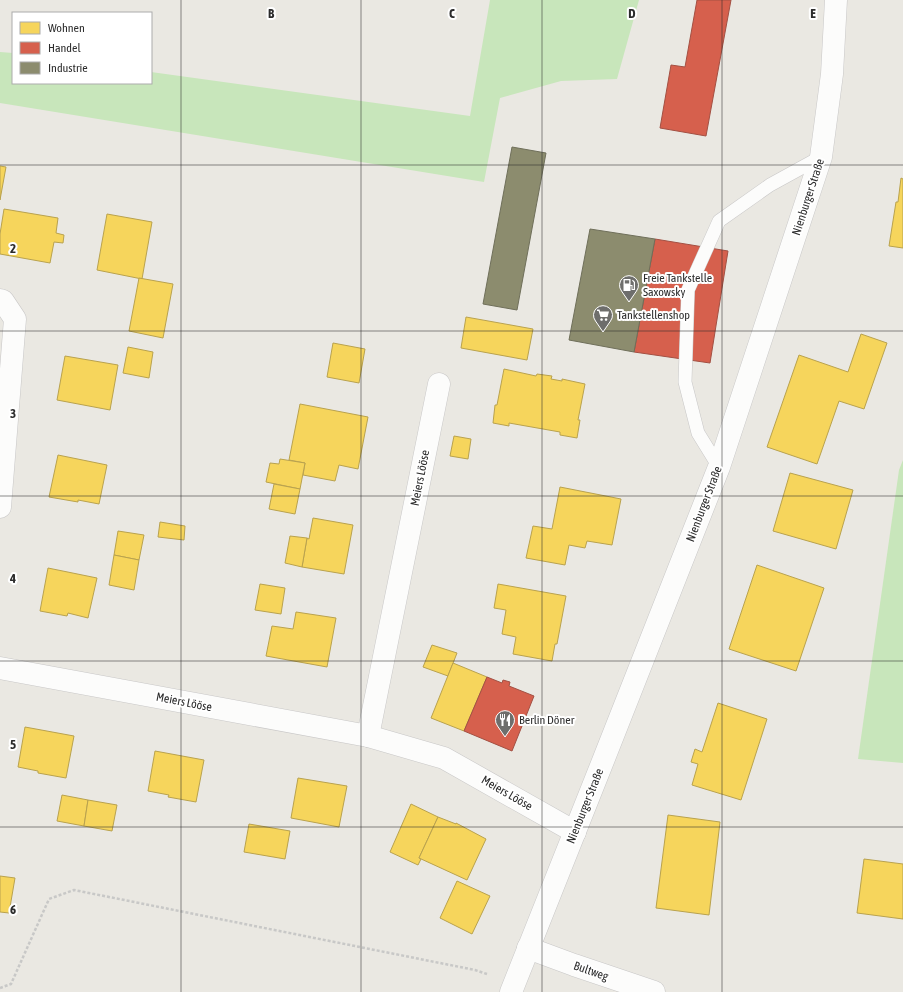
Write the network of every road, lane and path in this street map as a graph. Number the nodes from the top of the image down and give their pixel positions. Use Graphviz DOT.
graph roads {
  1 [pos="836,0"];
  2 [pos="821,157"];
  3 [pos="0,300"];
  4 [pos="439,384"];
  5 [pos="718,467"];
  6 [pos="0,507"];
  7 [pos="0,668"];
  8 [pos="368,736"];
  9 [pos="575,832"];
  10 [pos="528,948"];
  11 [pos="0,988"];
  12 [pos="513,988"];
  13 [pos="654,992"];
  1 -- 2 [label="street, Nienburger Straße"];
  2 -- 5 [label="street, Nienburger Straße"];
  2 -- 5 [label="lane"];
  3 -- 6 [label="street"];
  4 -- 8 [label="street, Meiers Lööse"];
  5 -- 9 [label="street, Nienburger Straße"];
  7 -- 8 [label="street, Meiers Lööse"];
  8 -- 9 [label="street, Meiers Lööse"];
  9 -- 10 [label="street, Nienburger Straße"];
  10 -- 12 [label="street, Nienburger Straße"];
  10 -- 13 [label="street, Bultweg"];
  11 -- 12 [label="path"];
}
